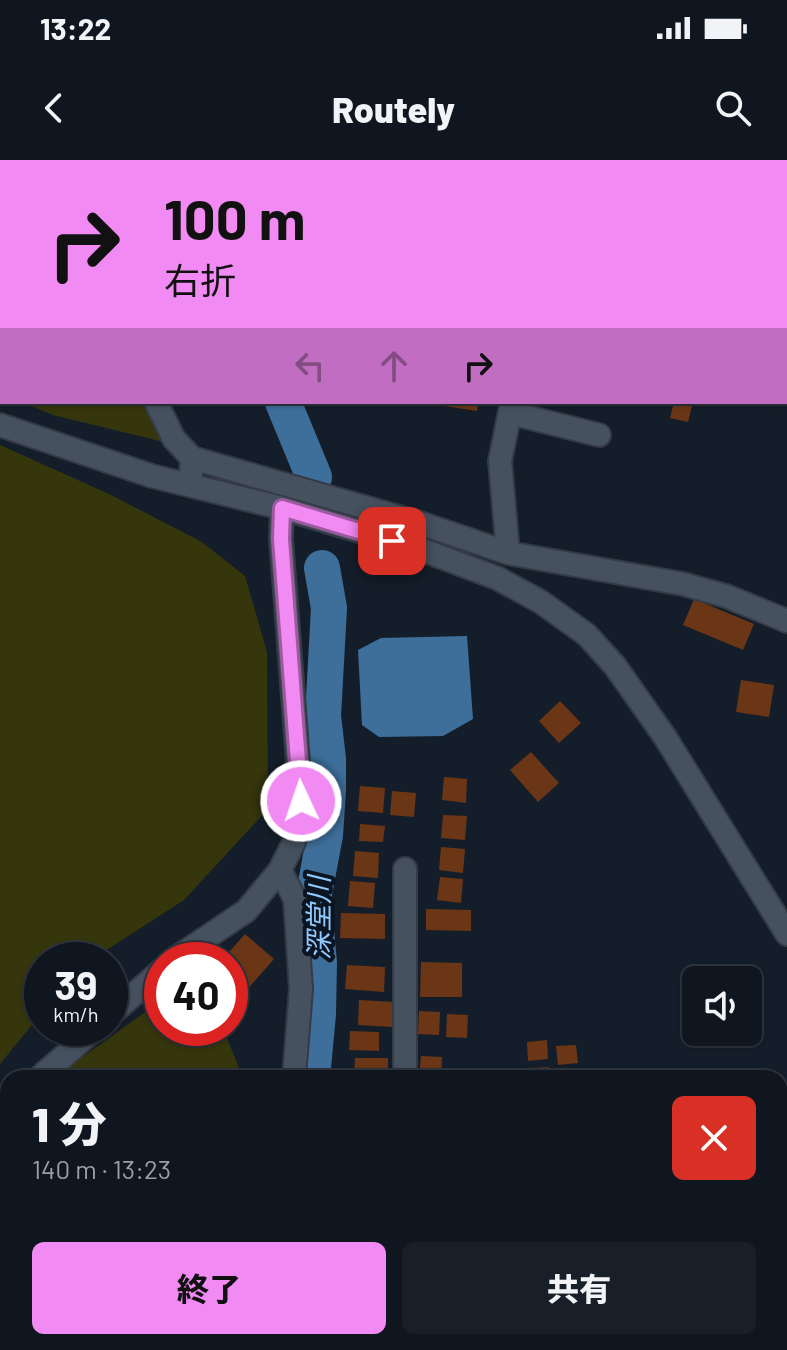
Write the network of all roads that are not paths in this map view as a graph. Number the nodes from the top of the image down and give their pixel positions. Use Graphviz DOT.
graph roads {
  1 [pos="157,404"];
  2 [pos="511,407"];
  3 [pos="0,425"];
  4 [pos="599,435"];
  5 [pos="192,458"];
  6 [pos="190,486"];
  7 [pos="282,508"];
  8 [pos="508,553"];
  9 [pos="787,621"];
  10 [pos="405,869"];
  11 [pos="280,870"];
  12 [pos="787,934"];
  13 [pos="200,942"];
  14 [pos="144,986"];
  15 [pos="128,999"];
  16 [pos="75,1046"];
  17 [pos="48,1070"];
  18 [pos="295,1070"];
  19 [pos="405,1070"];
  1 -- 5 [label="street"];
  2 -- 4 [label="street"];
  2 -- 8 [label="street"];
  3 -- 6 [label="street"];
  5 -- 6 [label="street"];
  5 -- 8 [label="street"];
  6 -- 7 [label="street"];
  7 -- 11 [label="street"];
  7 -- 12 [label="street"];
  8 -- 9 [label="street"];
  10 -- 19 [label="street"];
  11 -- 13 [label="street"];
  11 -- 18 [label="street"];
  14 -- 15 [label="street"];
  16 -- 17 [label="street"];
}
